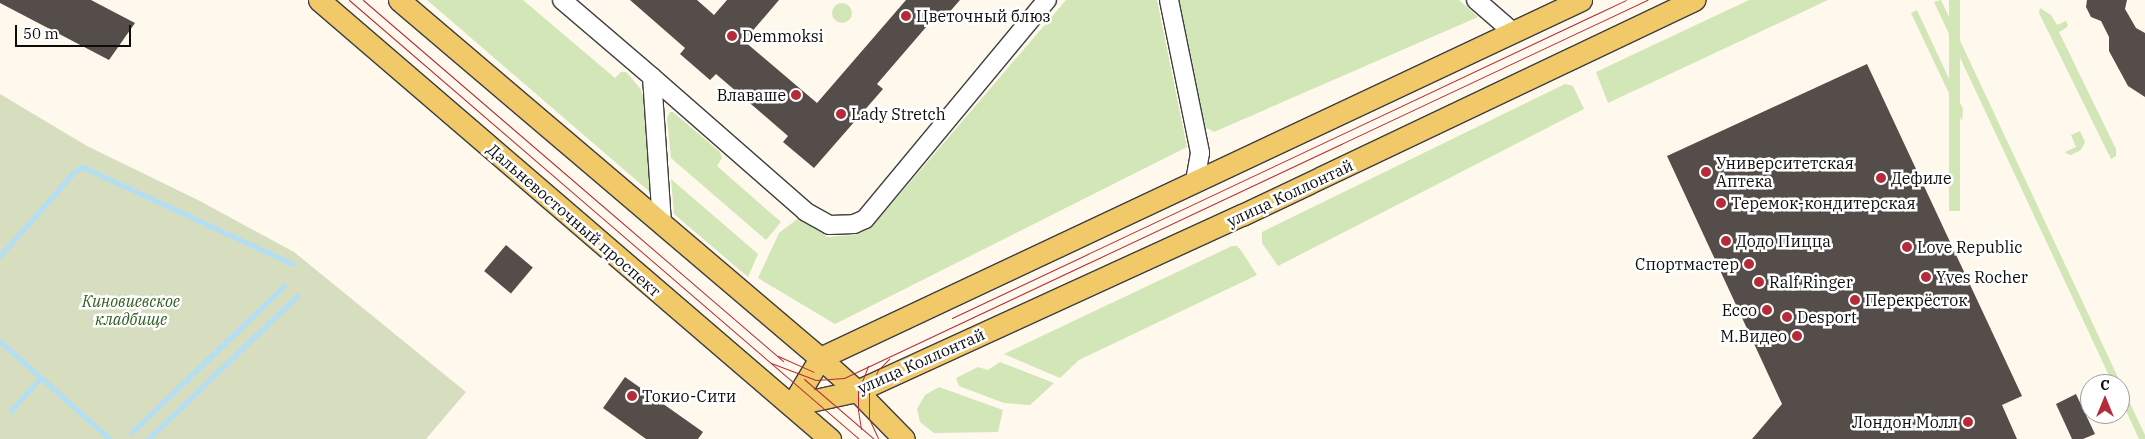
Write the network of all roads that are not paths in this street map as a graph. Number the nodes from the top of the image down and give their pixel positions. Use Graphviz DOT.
graph roads {
  1 [pos="319,0"];
  2 [pos="399,0"];
  3 [pos="562,0"];
  4 [pos="1047,0"];
  5 [pos="1169,0"];
  6 [pos="1476,0"];
  7 [pos="1581,0"];
  8 [pos="1694,0"];
  9 [pos="1513,32"];
  10 [pos="652,77"];
  11 [pos="1195,182"];
  12 [pos="662,224"];
  13 [pos="820,358"];
  14 [pos="857,391"];
  15 [pos="792,405"];
  16 [pos="830,439"];
  17 [pos="904,439"];
  1 -- 15 [label="main road, Дальневосточный проспект"];
  2 -- 12 [label="main road"];
  3 -- 10 [label="street"];
  4 -- 10 [label="street"];
  5 -- 11 [label="street"];
  6 -- 9 [label="street"];
  7 -- 9 [label="main road"];
  8 -- 14 [label="main road, улица Коллонтай"];
  9 -- 11 [label="main road"];
  10 -- 12 [label="street"];
  11 -- 13 [label="main road"];
  12 -- 13 [label="main road"];
  13 -- 14 [label="main road"];
  13 -- 15 [label="main road"];
  14 -- 15 [label="main road, улица Коллонтай"];
  14 -- 17 [label="main road"];
  15 -- 16 [label="main road, Дальневосточный проспект"];
}
